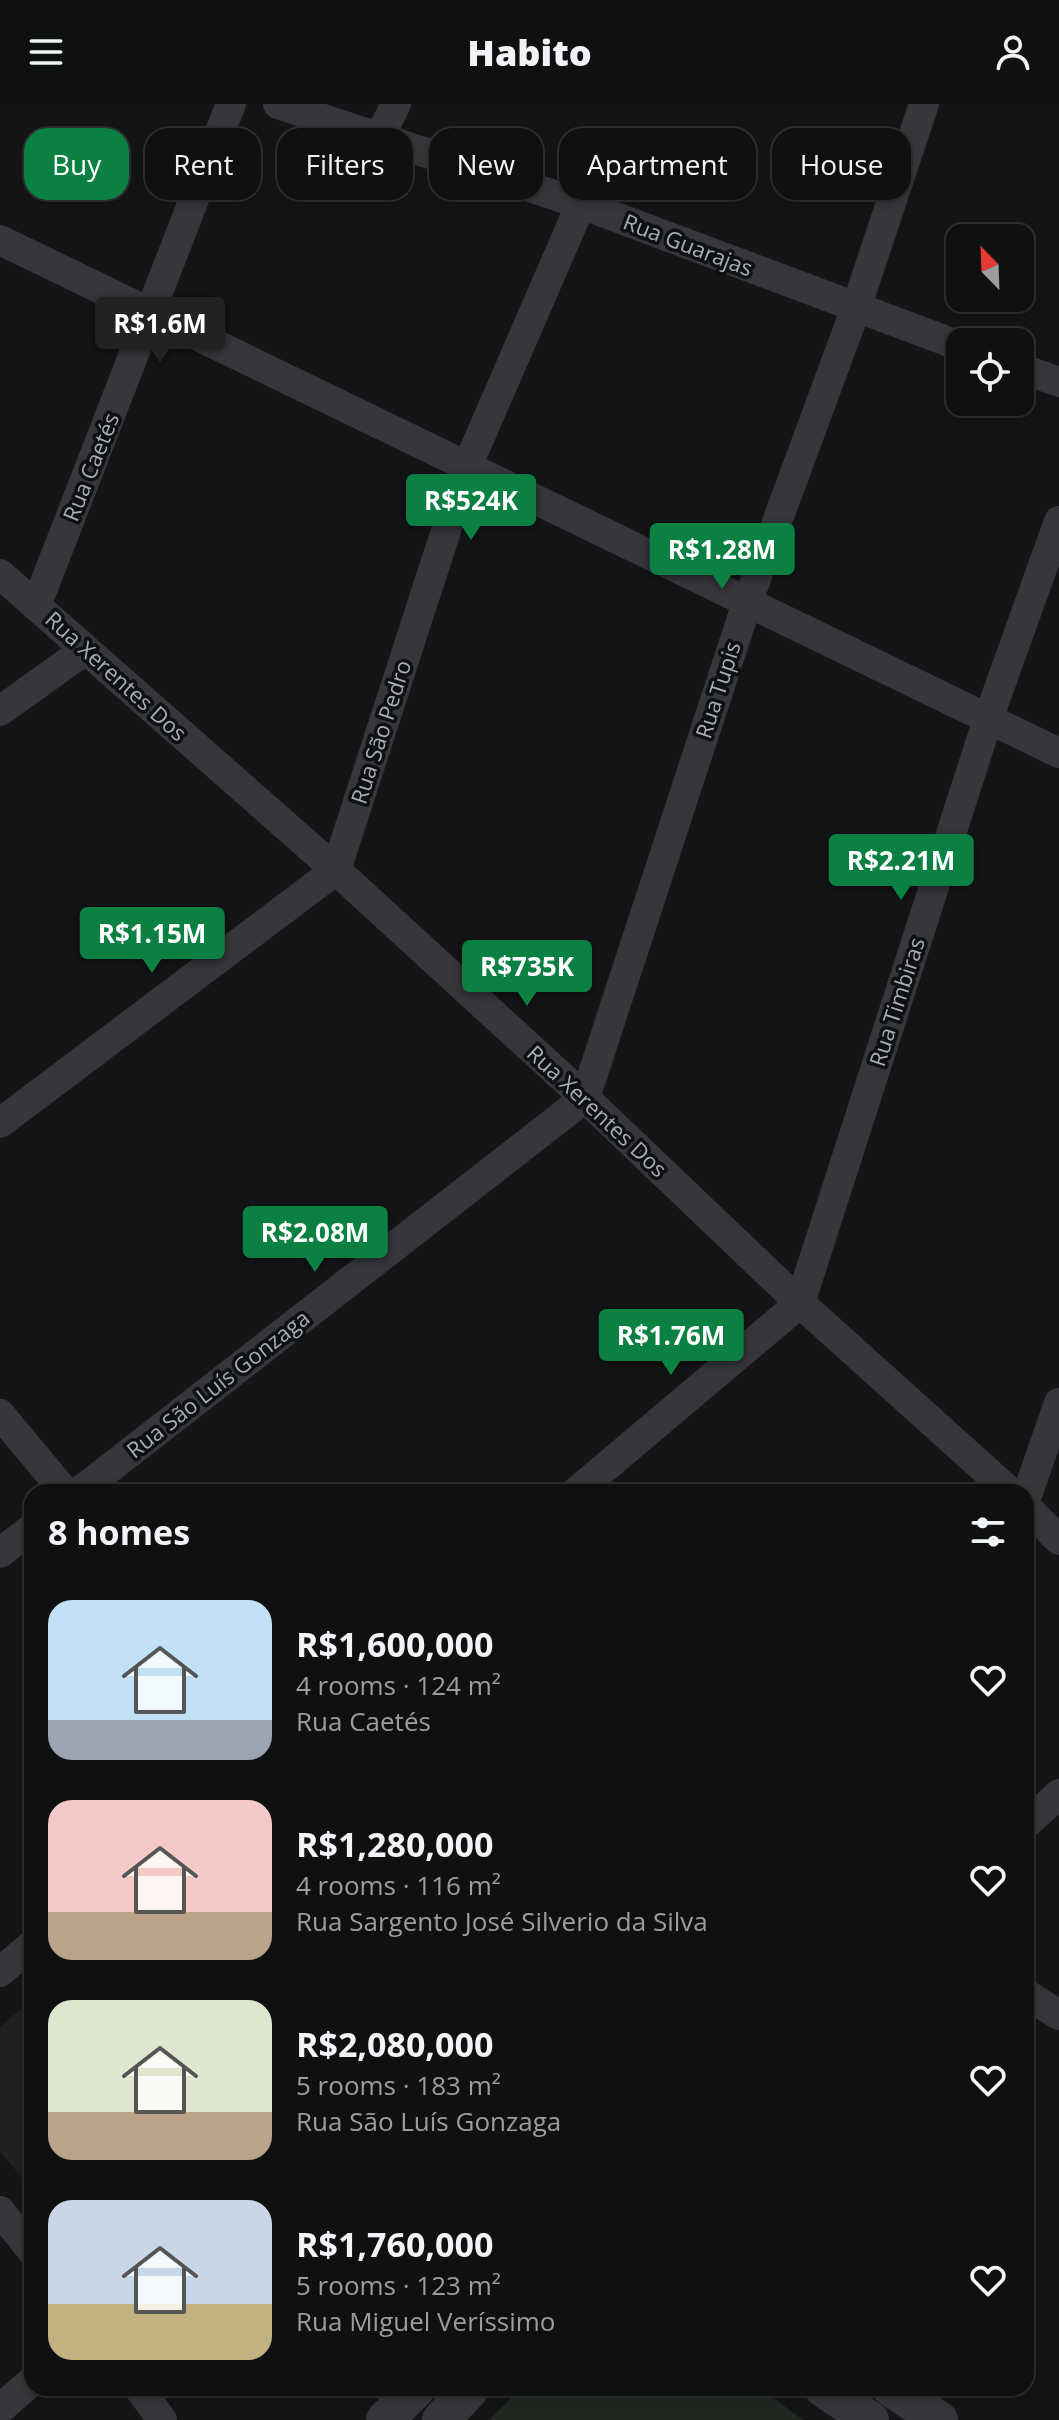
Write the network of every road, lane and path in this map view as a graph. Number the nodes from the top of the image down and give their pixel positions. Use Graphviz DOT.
graph roads {
  1 [pos="231,104"];
  2 [pos="278,104"];
  3 [pos="396,104"];
  4 [pos="924,104"];
  5 [pos="354,128"];
  6 [pos="384,128"];
  7 [pos="413,147"];
  8 [pos="581,204"];
  9 [pos="0,240"];
  10 [pos="856,308"];
  11 [pos="151,315"];
  12 [pos="946,341"];
  13 [pos="1034,373"];
  14 [pos="1059,382"];
  15 [pos="466,469"];
  16 [pos="1059,521"];
  17 [pos="0,574"];
  18 [pos="747,603"];
  19 [pos="36,606"];
  20 [pos="85,650"];
  21 [pos="0,711"];
  22 [pos="988,719"];
  23 [pos="1059,753"];
  24 [pos="336,870"];
  25 [pos="585,1098"];
  26 [pos="0,1123"];
  27 [pos="800,1303"];
  28 [pos="1059,1403"];
  29 [pos="0,1414"];
  30 [pos="58,1484"];
  31 [pos="89,1484"];
  32 [pos="585,1484"];
  33 [pos="1001,1484"];
  34 [pos="1031,1484"];
  35 [pos="1034,1515"];
  36 [pos="24,1534"];
  37 [pos="1059,1540"];
  38 [pos="0,1553"];
  39 [pos="1059,1794"];
  40 [pos="1034,1817"];
  41 [pos="24,1952"];
  42 [pos="0,1972"];
  43 [pos="1034,1999"];
  44 [pos="1059,2015"];
  45 [pos="0,2211"];
  46 [pos="24,2241"];
  47 [pos="24,2388"];
  48 [pos="145,2396"];
  49 [pos="409,2396"];
  50 [pos="464,2396"];
  51 [pos="835,2396"];
  52 [pos="903,2396"];
  53 [pos="0,2409"];
  54 [pos="162,2420"];
  55 [pos="385,2420"];
  56 [pos="441,2420"];
  57 [pos="870,2420"];
  58 [pos="939,2420"];
  1 -- 11 [label="street, Rua Caetés"];
  2 -- 5 [label="street, Rua Guarajas"];
  3 -- 6 [label="street"];
  4 -- 10 [label="street, Rua Tupis"];
  7 -- 8 [label="street, Rua Guarajas"];
  8 -- 10 [label="street, Rua Guarajas"];
  8 -- 15 [label="street, Rua São Pedro"];
  9 -- 11 [label="street"];
  10 -- 12 [label="street, Rua Guarajas"];
  10 -- 18 [label="street, Rua Tupis"];
  11 -- 15 [label="street"];
  11 -- 19 [label="street, Rua Caetés"];
  13 -- 14 [label="street"];
  15 -- 18 [label="street"];
  15 -- 24 [label="street, Rua São Pedro"];
  16 -- 22 [label="street, Rua Timbiras"];
  17 -- 19 [label="street, Rua Xerentes Dos"];
  18 -- 22 [label="street"];
  18 -- 25 [label="street, Rua Tupis"];
  19 -- 20 [label="street, Rua Xerentes Dos"];
  20 -- 21 [label="street"];
  20 -- 24 [label="street, Rua Xerentes Dos"];
  22 -- 23 [label="street"];
  22 -- 27 [label="street, Rua Timbiras"];
  24 -- 25 [label="street, Rua Xerentes Dos"];
  24 -- 26 [label="street"];
  25 -- 27 [label="street, Rua Xerentes Dos"];
  25 -- 31 [label="street, Rua São Luís Gonzaga"];
  27 -- 32 [label="street"];
  27 -- 33 [label="street, Rua Xerentes Dos"];
  28 -- 34 [label="street"];
  29 -- 30 [label="street"];
  35 -- 37 [label="street"];
  36 -- 38 [label="street"];
  39 -- 40 [label="street"];
  41 -- 42 [label="street"];
  43 -- 44 [label="street"];
  45 -- 46 [label="street"];
  47 -- 53 [label="street"];
  48 -- 54 [label="street"];
  49 -- 55 [label="street"];
  50 -- 56 [label="street"];
  51 -- 57 [label="street"];
  52 -- 58 [label="street"];
}
